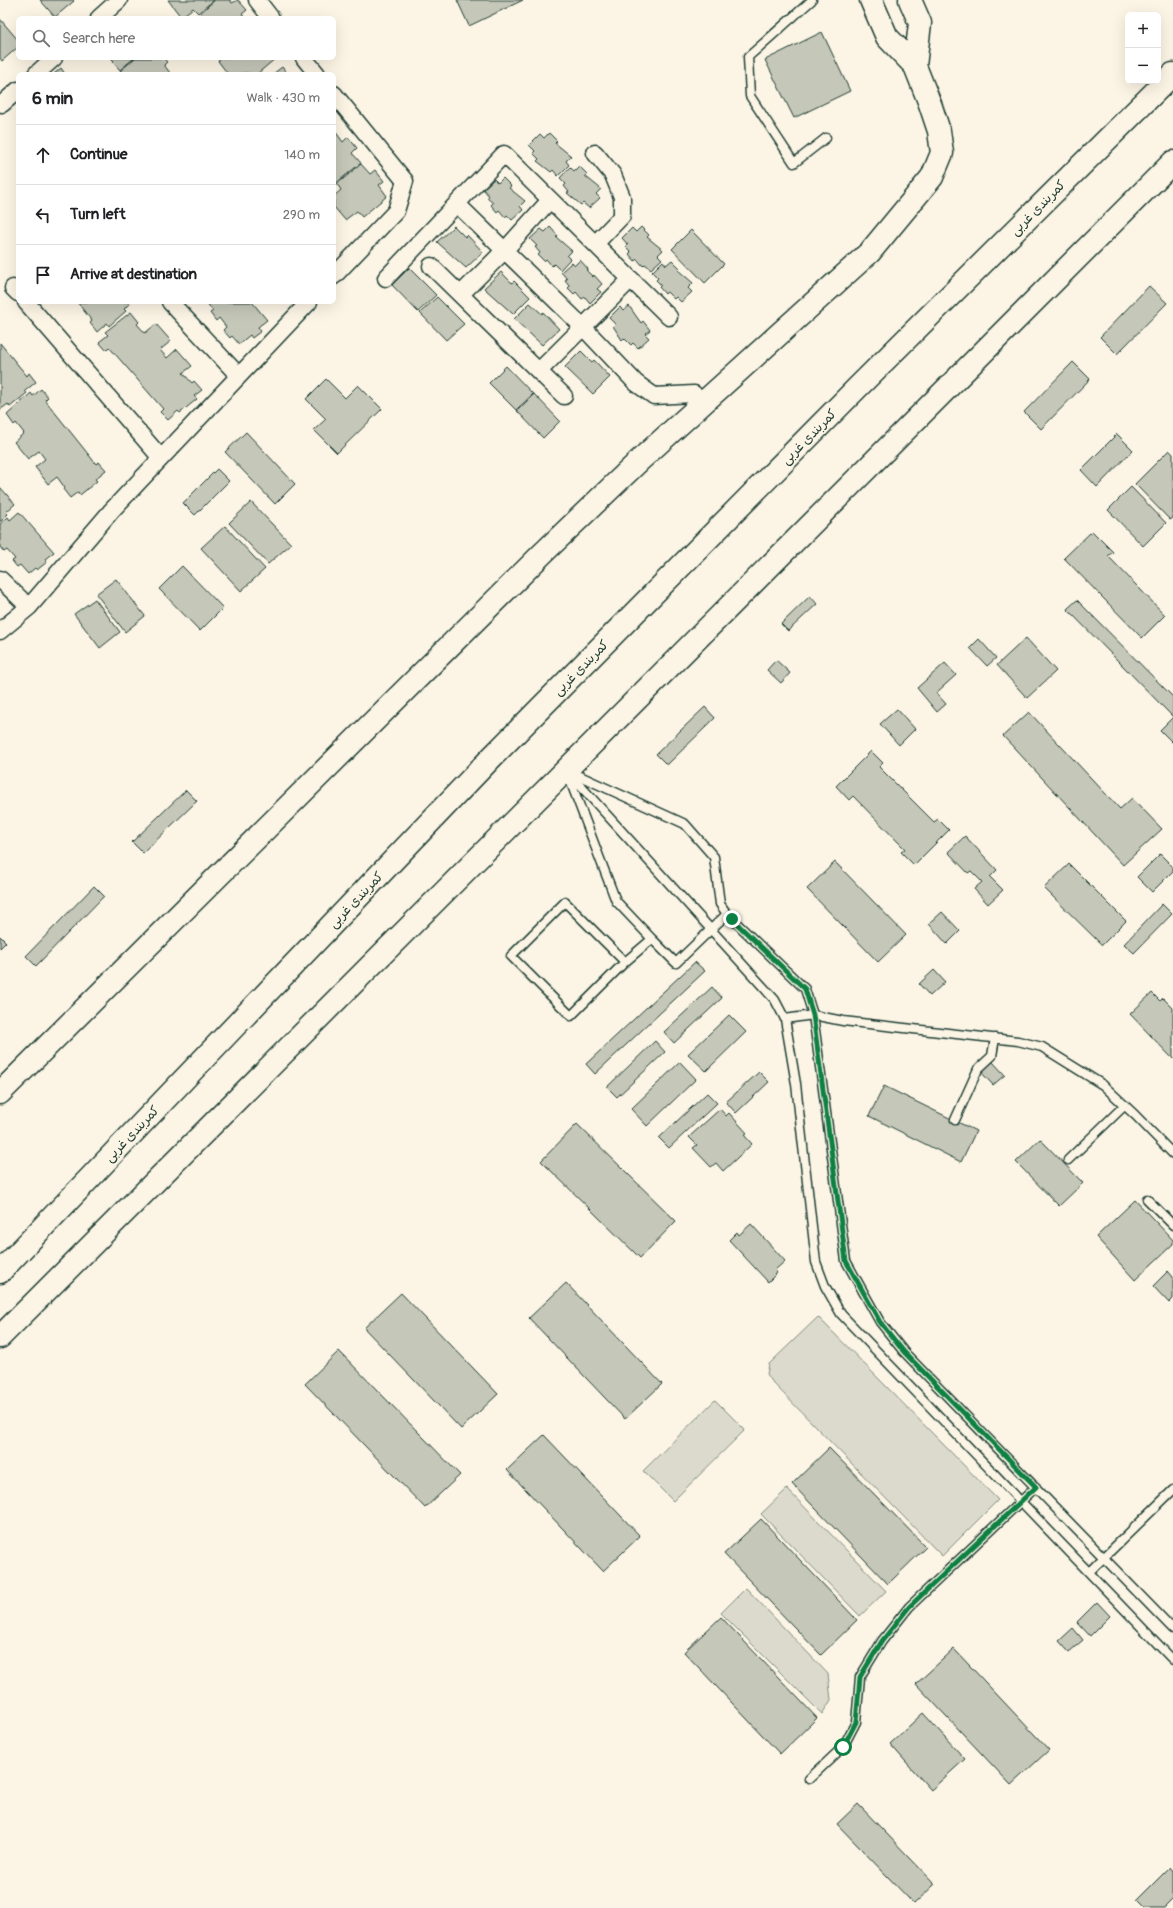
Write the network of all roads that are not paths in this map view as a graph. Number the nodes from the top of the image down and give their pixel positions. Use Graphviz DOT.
graph roads {
  1 [pos="119,0"];
  2 [pos="257,0"];
  3 [pos="812,0"];
  4 [pos="871,0"];
  5 [pos="910,0"];
  6 [pos="101,16"];
  7 [pos="269,16"];
  8 [pos="52,60"];
  9 [pos="306,60"];
  10 [pos="915,66"];
  11 [pos="38,72"];
  12 [pos="315,72"];
  13 [pos="1173,74"];
  14 [pos="16,92"];
  15 [pos="336,96"];
  16 [pos="2,104"];
  17 [pos="826,138"];
  18 [pos="595,153"];
  19 [pos="1173,162"];
  20 [pos="550,200"];
  21 [pos="457,204"];
  22 [pos="909,204"];
  23 [pos="595,244"];
  24 [pos="505,250"];
  25 [pos="431,266"];
  26 [pos="336,274"];
  27 [pos="386,278"];
  28 [pos="631,279"];
  29 [pos="460,294"];
  30 [pos="28,304"];
  31 [pos="172,304"];
  32 [pos="301,305"];
  33 [pos="669,317"];
  34 [pos="583,327"];
  35 [pos="539,371"];
  36 [pos="239,376"];
  37 [pos="694,394"];
  38 [pos="564,396"];
  39 [pos="161,458"];
  40 [pos="0,579"];
  41 [pos="29,607"];
  42 [pos="0,631"];
  43 [pos="567,770"];
  44 [pos="727,914"];
  45 [pos="712,928"];
  46 [pos="652,939"];
  47 [pos="625,962"];
  48 [pos="813,1015"];
  49 [pos="785,1019"];
  50 [pos="995,1038"];
  51 [pos="0,1072"];
  52 [pos="0,1093"];
  53 [pos="1125,1105"];
  54 [pos="955,1120"];
  55 [pos="1173,1154"];
  56 [pos="1068,1160"];
  57 [pos="1147,1199"];
  58 [pos="1173,1225"];
  59 [pos="0,1272"];
  60 [pos="0,1337"];
  61 [pos="1036,1487"];
  62 [pos="1173,1490"];
  63 [pos="1021,1501"];
  64 [pos="1104,1557"];
  65 [pos="1089,1572"];
  66 [pos="1173,1629"];
  67 [pos="1173,1660"];
  68 [pos="809,1779"];
  1 -- 6 [label="street"];
  2 -- 7 [label="street"];
  3 -- 17 [label="lane"];
  4 -- 10 [label="main road"];
  5 -- 10 [label="main road"];
  8 -- 11 [label="street"];
  9 -- 12 [label="street"];
  10 -- 22 [label="main road"];
  13 -- 59 [label="main road, کمربندی غربی"];
  14 -- 16 [label="street"];
  15 -- 26 [label="street"];
  18 -- 23 [label="street"];
  19 -- 43 [label="main road"];
  20 -- 21 [label="street"];
  20 -- 23 [label="street"];
  20 -- 24 [label="street"];
  21 -- 24 [label="street"];
  21 -- 27 [label="street"];
  22 -- 37 [label="main road"];
  22 -- 52 [label="main road"];
  23 -- 28 [label="street"];
  24 -- 29 [label="street"];
  24 -- 34 [label="street"];
  25 -- 29 [label="street"];
  28 -- 33 [label="street"];
  28 -- 34 [label="street"];
  29 -- 35 [label="street"];
  30 -- 39 [label="street"];
  31 -- 36 [label="street"];
  32 -- 36 [label="street"];
  34 -- 35 [label="street"];
  34 -- 37 [label="street"];
  35 -- 38 [label="street"];
  36 -- 39 [label="street"];
  37 -- 51 [label="main road"];
  39 -- 41 [label="street"];
  40 -- 41 [label="street"];
  41 -- 42 [label="street"];
  43 -- 44 [label="lane"];
  43 -- 45 [label="lane"];
  43 -- 46 [label="lane"];
  43 -- 60 [label="main road"];
  44 -- 45 [label="lane"];
  44 -- 48 [label="lane"];
  45 -- 46 [label="lane"];
  45 -- 49 [label="lane"];
  46 -- 47 [label="lane"];
  47 -- 47 [label="lane"];
  48 -- 49 [label="lane"];
  48 -- 50 [label="lane"];
  48 -- 61 [label="lane"];
  49 -- 63 [label="lane"];
  50 -- 53 [label="lane"];
  50 -- 54 [label="lane"];
  53 -- 55 [label="lane"];
  53 -- 56 [label="lane"];
  57 -- 58 [label="lane"];
  61 -- 63 [label="lane"];
  61 -- 64 [label="lane"];
  62 -- 64 [label="lane"];
  63 -- 65 [label="lane"];
  63 -- 68 [label="lane"];
  64 -- 65 [label="lane"];
  64 -- 66 [label="lane"];
  65 -- 67 [label="lane"];
}
